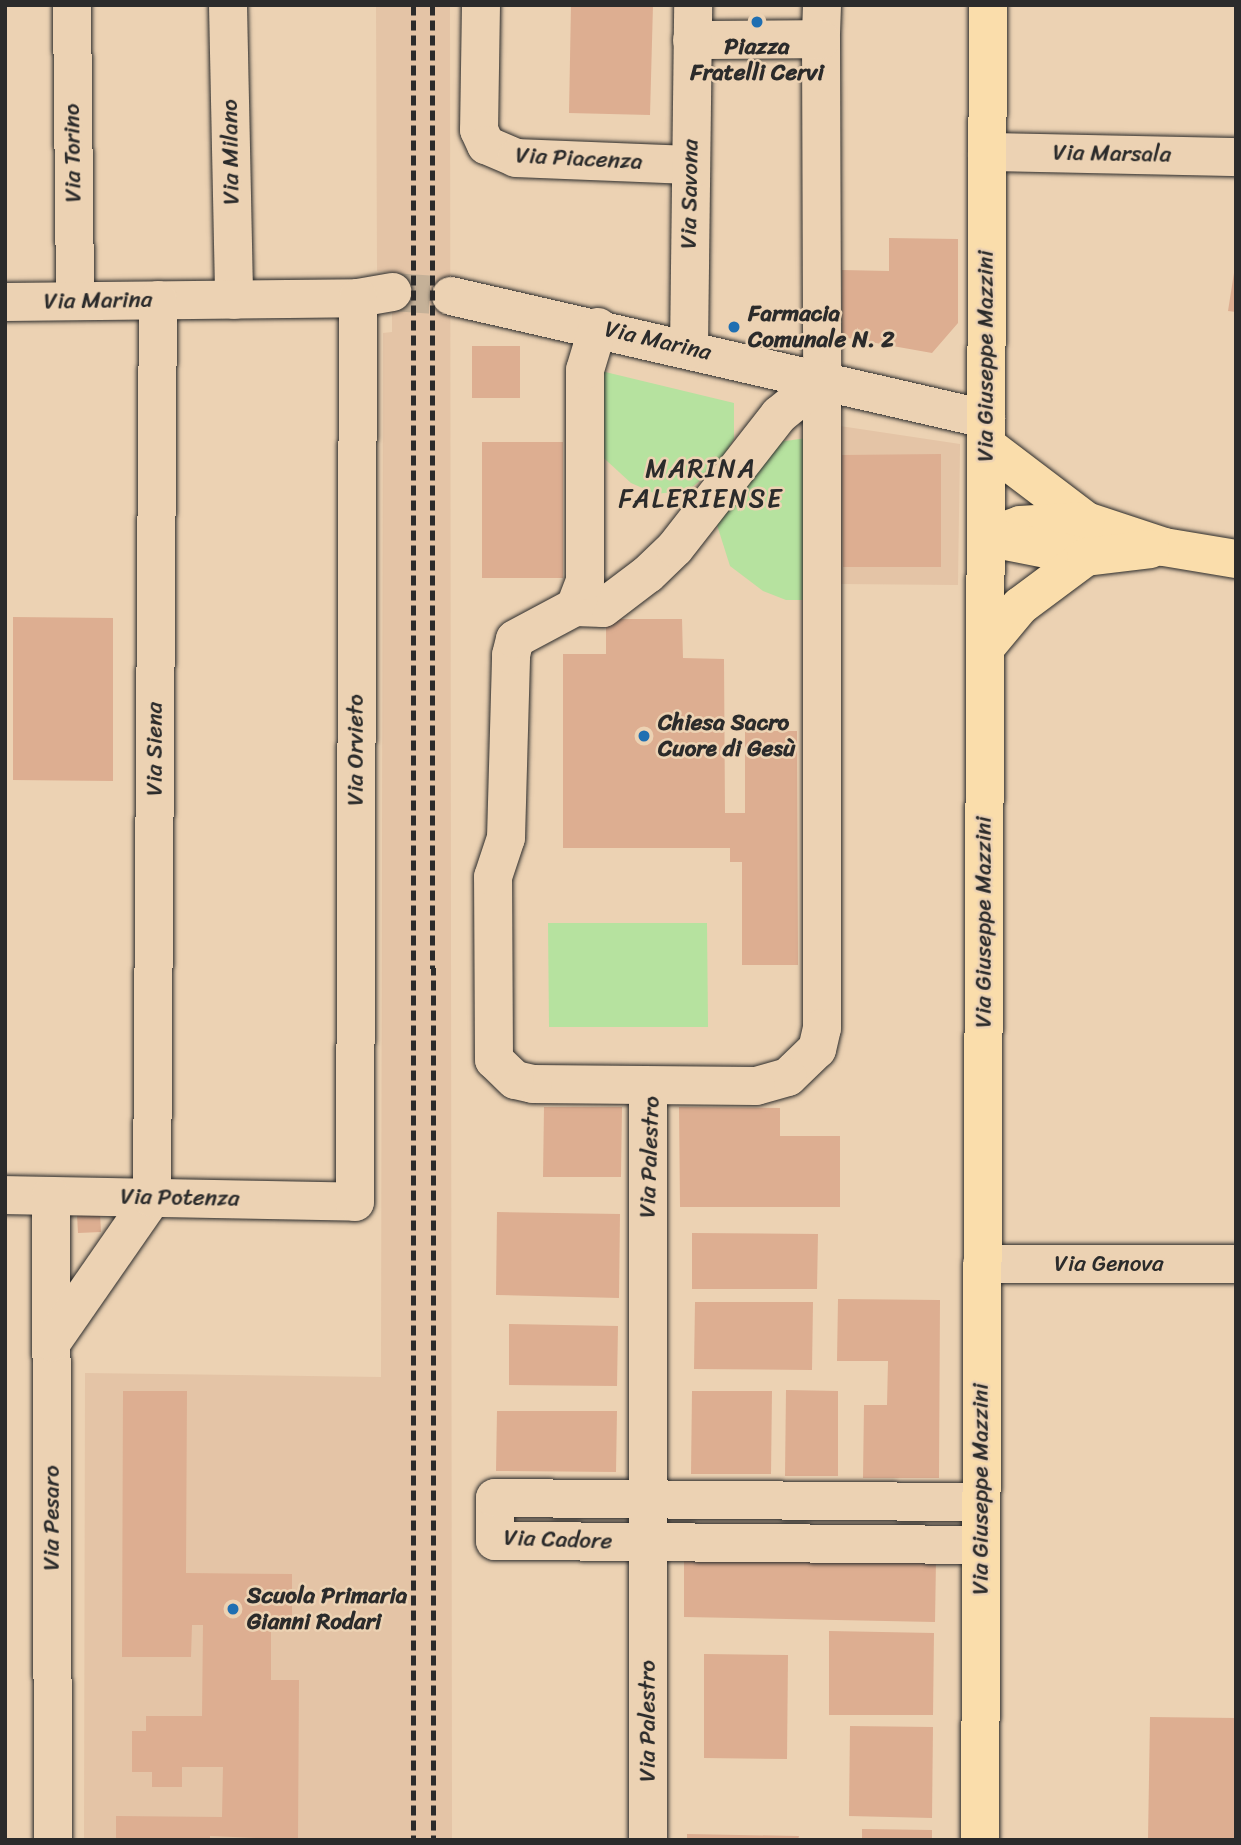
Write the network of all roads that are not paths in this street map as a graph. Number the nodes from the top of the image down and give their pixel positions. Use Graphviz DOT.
graph roads {
  1 [pos="72,5"];
  2 [pos="228,5"];
  3 [pos="481,5"];
  4 [pos="988,5"];
  5 [pos="821,22"];
  6 [pos="692,23"];
  7 [pos="987,152"];
  8 [pos="1236,156"];
  9 [pos="690,165"];
  10 [pos="381,299"];
  11 [pos="158,300"];
  12 [pos="234,300"];
  13 [pos="75,301"];
  14 [pos="5,302"];
  15 [pos="451,303"];
  16 [pos="598,327"];
  17 [pos="689,348"];
  18 [pos="822,380"];
  19 [pos="986,432"];
  20 [pos="986,537"];
  21 [pos="1086,539"];
  22 [pos="1236,559"];
  23 [pos="575,607"];
  24 [pos="985,648"];
  25 [pos="648,1086"];
  26 [pos="5,1195"];
  27 [pos="51,1196"];
  28 [pos="152,1198"];
  29 [pos="355,1202"];
  30 [pos="982,1264"];
  31 [pos="1236,1264"];
  32 [pos="52,1342"];
  33 [pos="648,1499"];
  34 [pos="981,1502"];
  35 [pos="648,1543"];
  36 [pos="981,1545"];
  37 [pos="53,1840"];
  38 [pos="648,1840"];
  39 [pos="980,1840"];
  1 -- 13 [label="street, Via Torino"];
  2 -- 12 [label="street, Via Milano"];
  3 -- 9 [label="street, Via Piacenza"];
  4 -- 7 [label="main road, Via Giuseppe Mazzini"];
  5 -- 6 [label="street"];
  5 -- 18 [label="street, Via Palestro"];
  6 -- 9 [label="street, Via Savona"];
  7 -- 8 [label="street, Via Marsala"];
  7 -- 19 [label="main road, Via Giuseppe Mazzini"];
  9 -- 17 [label="street, Via Savona"];
  10 -- 12 [label="street, Via Marina"];
  10 -- 29 [label="street, Via Orvieto"];
  11 -- 12 [label="street, Via Marina"];
  11 -- 13 [label="street, Via Marina"];
  11 -- 28 [label="street, Via Siena"];
  13 -- 14 [label="street, Via Marina"];
  15 -- 16 [label="street, Via Marina"];
  16 -- 17 [label="street, Via Marina"];
  16 -- 23 [label="street"];
  17 -- 18 [label="street, Via Marina"];
  18 -- 19 [label="street, Via Marina"];
  18 -- 23 [label="street"];
  18 -- 25 [label="street, Via Palestro"];
  19 -- 20 [label="main road, Via Giuseppe Mazzini"];
  19 -- 21 [label="main road"];
  20 -- 21 [label="main road"];
  20 -- 24 [label="main road, Via Giuseppe Mazzini"];
  21 -- 22 [label="main road"];
  21 -- 24 [label="main road"];
  23 -- 25 [label="street"];
  24 -- 30 [label="main road, Via Giuseppe Mazzini"];
  25 -- 33 [label="street, Via Palestro"];
  26 -- 27 [label="street, Via Potenza"];
  27 -- 28 [label="street, Via Potenza"];
  27 -- 32 [label="street, Via Pesaro"];
  28 -- 29 [label="street, Via Potenza"];
  28 -- 32 [label="street"];
  30 -- 31 [label="street, Via Genova"];
  30 -- 34 [label="main road, Via Giuseppe Mazzini"];
  32 -- 37 [label="street, Via Pesaro"];
  33 -- 34 [label="street, Via Cadore"];
  33 -- 35 [label="street, Via Palestro"];
  33 -- 35 [label="street, Via Cadore"];
  34 -- 36 [label="main road, Via Giuseppe Mazzini"];
  35 -- 36 [label="street, Via Cadore"];
  35 -- 38 [label="street, Via Palestro"];
  36 -- 39 [label="main road, Via Giuseppe Mazzini"];
}
